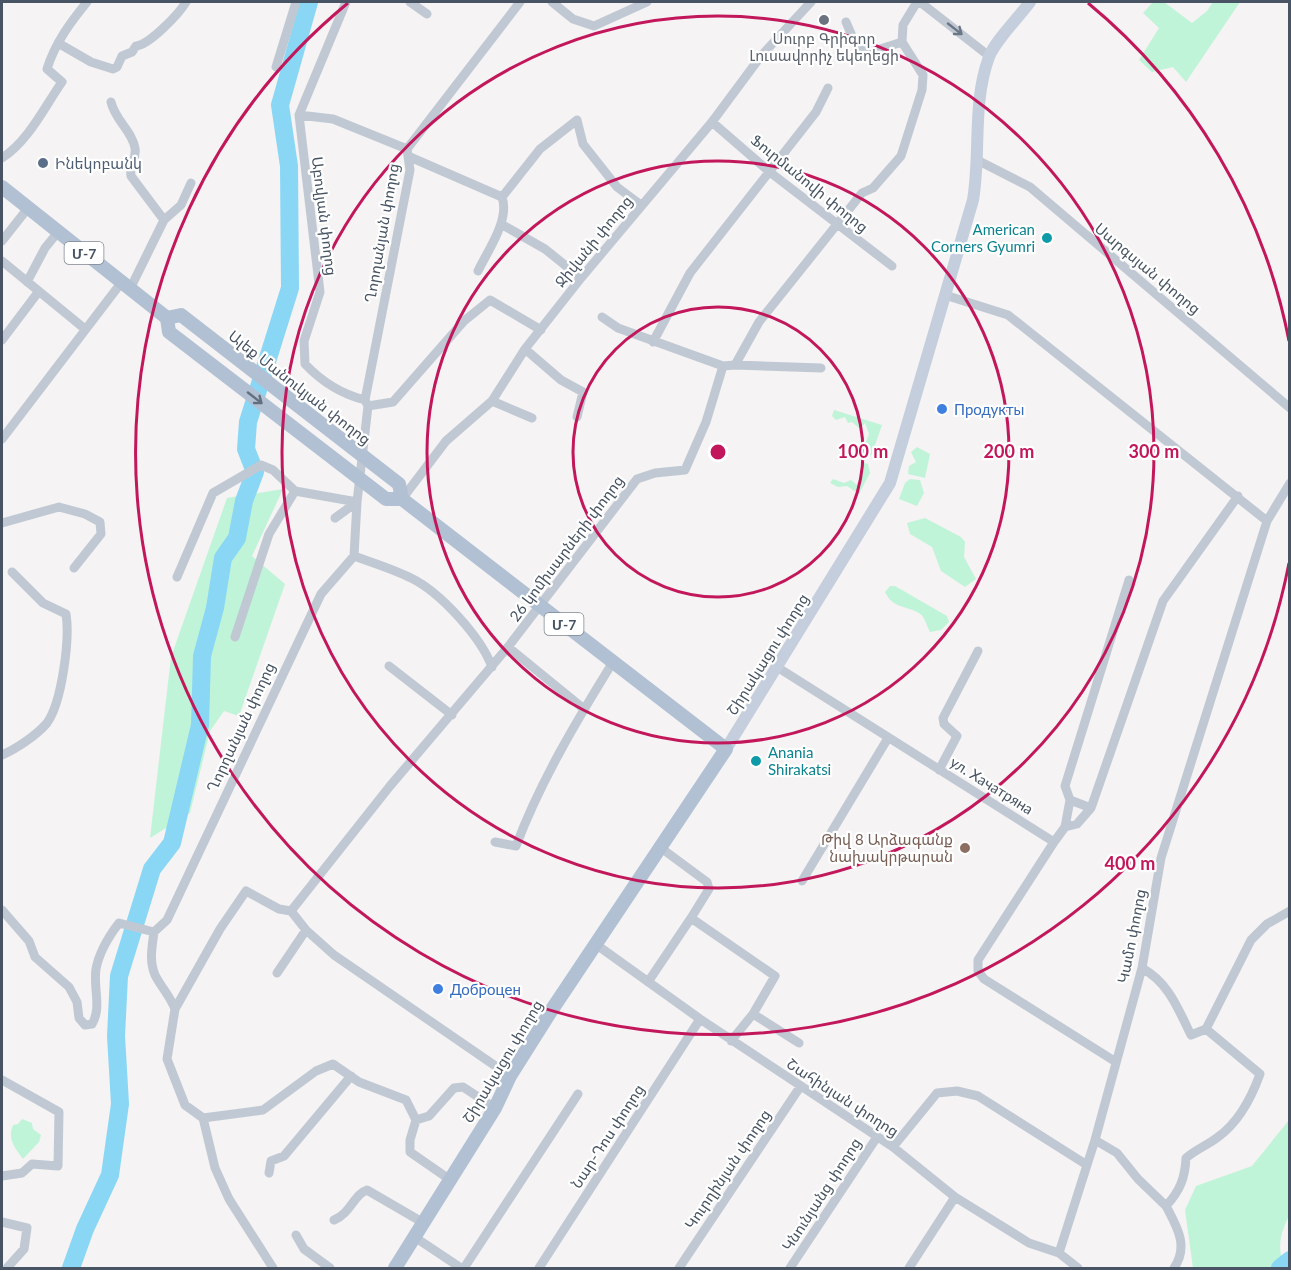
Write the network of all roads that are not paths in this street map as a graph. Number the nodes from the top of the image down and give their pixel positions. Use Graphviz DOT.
graph roads {
  1 [pos="87,2"];
  2 [pos="186,2"];
  3 [pos="296,2"];
  4 [pos="346,2"];
  5 [pos="411,2"];
  6 [pos="520,2"];
  7 [pos="552,2"];
  8 [pos="646,2"];
  9 [pos="811,2"];
  10 [pos="919,2"];
  11 [pos="1030,2"];
  12 [pos="427,14"];
  13 [pos="846,22"];
  14 [pos="902,42"];
  15 [pos="58,43"];
  16 [pos="989,56"];
  17 [pos="276,67"];
  18 [pos="828,88"];
  19 [pos="111,102"];
  20 [pos="299,115"];
  21 [pos="712,122"];
  22 [pos="409,153"];
  23 [pos="2,158"];
  24 [pos="979,160"];
  25 [pos="771,173"];
  26 [pos="191,183"];
  27 [pos="2,187"];
  28 [pos="502,197"];
  29 [pos="641,206"];
  30 [pos="28,208"];
  31 [pos="164,220"];
  32 [pos="501,224"];
  33 [pos="836,225"];
  34 [pos="58,232"];
  35 [pos="2,241"];
  36 [pos="2,261"];
  37 [pos="892,266"];
  38 [pos="478,271"];
  39 [pos="581,278"];
  40 [pos="27,282"];
  41 [pos="126,286"];
  42 [pos="39,291"];
  43 [pos="945,295"];
  44 [pos="167,318"];
  45 [pos="602,318"];
  46 [pos="85,329"];
  47 [pos="541,330"];
  48 [pos="2,340"];
  49 [pos="653,342"];
  50 [pos="525,349"];
  51 [pos="735,365"];
  52 [pos="723,366"];
  53 [pos="821,368"];
  54 [pos="492,401"];
  55 [pos="366,403"];
  56 [pos="1290,408"];
  57 [pos="577,417"];
  58 [pos="532,418"];
  59 [pos="2,439"];
  60 [pos="1290,483"];
  61 [pos="295,491"];
  62 [pos="1238,496"];
  63 [pos="402,500"];
  64 [pos="357,502"];
  65 [pos="335,518"];
  66 [pos="1267,521"];
  67 [pos="2,523"];
  68 [pos="354,556"];
  69 [pos="74,568"];
  70 [pos="12,572"];
  71 [pos="177,577"];
  72 [pos="1129,580"];
  73 [pos="540,606"];
  74 [pos="235,637"];
  75 [pos="508,647"];
  76 [pos="978,651"];
  77 [pos="613,662"];
  78 [pos="389,666"];
  79 [pos="492,667"];
  80 [pos="777,667"];
  81 [pos="584,709"];
  82 [pos="452,714"];
  83 [pos="888,738"];
  84 [pos="726,749"];
  85 [pos="2,755"];
  86 [pos="939,770"];
  87 [pos="1070,800"];
  88 [pos="1091,808"];
  89 [pos="1065,827"];
  90 [pos="495,842"];
  91 [pos="1054,842"];
  92 [pos="661,849"];
  93 [pos="802,881"];
  94 [pos="2,910"];
  95 [pos="291,911"];
  96 [pos="1290,911"];
  97 [pos="691,918"];
  98 [pos="306,930"];
  99 [pos="154,932"];
  100 [pos="594,943"];
  101 [pos="1142,968"];
  102 [pos="277,972"];
  103 [pos="648,982"];
  104 [pos="175,1009"];
  105 [pos="753,1014"];
  106 [pos="700,1019"];
  107 [pos="1206,1029"];
  108 [pos="731,1041"];
  109 [pos="799,1043"];
  110 [pos="1116,1062"];
  111 [pos="351,1076"];
  112 [pos="510,1076"];
  113 [pos="2,1080"];
  114 [pos="800,1087"];
  115 [pos="578,1094"];
  116 [pos="495,1108"];
  117 [pos="202,1118"];
  118 [pos="416,1120"];
  119 [pos="877,1137"];
  120 [pos="1095,1140"];
  121 [pos="893,1148"];
  122 [pos="1087,1165"];
  123 [pos="269,1173"];
  124 [pos="2,1176"];
  125 [pos="449,1179"];
  126 [pos="955,1197"];
  127 [pos="1166,1206"];
  128 [pos="334,1220"];
  129 [pos="2,1222"];
  130 [pos="422,1222"];
  131 [pos="296,1235"];
  132 [pos="413,1236"];
  133 [pos="1059,1253"];
  134 [pos="1075,1268"];
  135 [pos="7,1269"];
  136 [pos="273,1269"];
  137 [pos="330,1269"];
  138 [pos="395,1269"];
  139 [pos="463,1269"];
  140 [pos="539,1269"];
  141 [pos="679,1269"];
  142 [pos="790,1269"];
  143 [pos="909,1269"];
  144 [pos="1174,1269"];
  1 -- 15 [label="street"];
  2 -- 15 [label="street"];
  3 -- 17 [label="street"];
  4 -- 20 [label="street, Աբովյան փողոց"];
  5 -- 12 [label="street"];
  6 -- 22 [label="street, Ղորղանյան փողոց"];
  7 -- 8 [label="street"];
  9 -- 21 [label="street, Ջիվանի փողոց"];
  10 -- 14 [label="street"];
  10 -- 16 [label="street, one-way"];
  11 -- 16 [label="main road, Շիրակացու փողոց"];
  13 -- 14 [label="street"];
  14 -- 33 [label="street"];
  15 -- 23 [label="street"];
  16 -- 24 [label="main road, Շիրակացու փողոց"];
  18 -- 25 [label="street"];
  19 -- 31 [label="street"];
  20 -- 22 [label="street"];
  20 -- 55 [label="street, Աբովյան փողոց"];
  21 -- 25 [label="street, Ֆուրմանովի փողոց"];
  21 -- 29 [label="street, Ջիվանի փողոց"];
  22 -- 28 [label="street"];
  22 -- 55 [label="street, Ղորղանյան փողոց"];
  24 -- 43 [label="main road, Շիրակացու փողոց"];
  24 -- 56 [label="street, Սարգսյան փողոց"];
  25 -- 33 [label="street, Ֆուրմանովի փողոց"];
  25 -- 49 [label="street"];
  26 -- 31 [label="street"];
  27 -- 30 [label="main road, Ալեք Մանուկյան փողոց / Մ-7"];
  28 -- 29 [label="street"];
  28 -- 32 [label="street"];
  29 -- 39 [label="street, Ջիվանի փողոց"];
  30 -- 34 [label="main road, Ալեք Մանուկյան փողոց / Մ-7"];
  30 -- 35 [label="street"];
  31 -- 41 [label="street"];
  32 -- 38 [label="street"];
  32 -- 39 [label="street"];
  33 -- 37 [label="street, Ֆուրմանովի փողոց"];
  33 -- 51 [label="street"];
  34 -- 40 [label="street"];
  34 -- 41 [label="main road, Ալեք Մանուկյան փողոց / Մ-7"];
  36 -- 40 [label="street"];
  39 -- 47 [label="street, Ջիվանի փողոց"];
  40 -- 42 [label="street"];
  41 -- 44 [label="main road, Ալեք Մանուկյան փողոց / Մ-7"];
  41 -- 46 [label="street"];
  42 -- 46 [label="street"];
  42 -- 48 [label="street"];
  43 -- 62 [label="street"];
  43 -- 80 [label="main road, Շիրակացու փողոց"];
  44 -- 63 [label="main road, Ալեք Մանուկյան փողոց / Մ-7, one-way, bridge"];
  44 -- 63 [label="main road, Ալեք Մանուկյան փողոց / Մ-7, bridge"];
  45 -- 49 [label="street"];
  46 -- 59 [label="street"];
  47 -- 50 [label="street, Ջիվանի փողոց"];
  47 -- 55 [label="street"];
  49 -- 52 [label="street"];
  50 -- 54 [label="street, Ջիվանի փողոց"];
  50 -- 57 [label="street"];
  51 -- 52 [label="street"];
  51 -- 53 [label="street"];
  52 -- 73 [label="street, 26 կոմիսարների փողոց"];
  54 -- 58 [label="street"];
  54 -- 63 [label="street, Ջիվանի փողոց"];
  55 -- 64 [label="street"];
  60 -- 66 [label="street, Կամո փողոց"];
  61 -- 64 [label="street"];
  61 -- 71 [label="street"];
  61 -- 74 [label="street"];
  62 -- 66 [label="street"];
  62 -- 88 [label="street"];
  63 -- 73 [label="main road, Ալեք Մանուկյան փողոց / Մ-7"];
  64 -- 65 [label="street"];
  64 -- 68 [label="street"];
  66 -- 101 [label="street, Կամո փողոց"];
  67 -- 69 [label="street"];
  68 -- 79 [label="street"];
  68 -- 99 [label="street, Ղորղանյան փողոց"];
  70 -- 85 [label="street"];
  72 -- 87 [label="street"];
  73 -- 75 [label="street, 26 կոմիսարների փողոց"];
  73 -- 77 [label="main road, Ալեք Մանուկյան փողոց / Մ-7"];
  75 -- 79 [label="street, 26 կոմիսարների փողոց"];
  75 -- 81 [label="street"];
  76 -- 86 [label="street"];
  77 -- 81 [label="street"];
  77 -- 84 [label="main road, Ալեք Մանուկյան փողոց / Մ-7"];
  78 -- 82 [label="street"];
  79 -- 82 [label="street, 26 կոմիսարների փողոց"];
  80 -- 83 [label="street, ул. Хачатряна"];
  80 -- 84 [label="main road, Շիրակացու փողոց"];
  81 -- 90 [label="street"];
  82 -- 95 [label="street, 26 կոմիսարների փողոց"];
  83 -- 86 [label="street, ул. Хачатряна"];
  83 -- 93 [label="street"];
  84 -- 92 [label="main road, Շիրակացու փողոց"];
  86 -- 91 [label="street, ул. Хачатряна"];
  87 -- 88 [label="street"];
  87 -- 89 [label="street"];
  88 -- 89 [label="street"];
  89 -- 91 [label="street"];
  91 -- 110 [label="street"];
  92 -- 97 [label="street"];
  92 -- 100 [label="main road, Շիրակացու փողոց"];
  94 -- 99 [label="street"];
  95 -- 98 [label="street"];
  95 -- 104 [label="street"];
  96 -- 107 [label="street"];
  97 -- 103 [label="street"];
  97 -- 105 [label="street"];
  98 -- 102 [label="street"];
  98 -- 112 [label="street"];
  99 -- 104 [label="street"];
  100 -- 103 [label="street, Շահինյան փողոց"];
  100 -- 112 [label="main road, Շիրակացու փողոց"];
  101 -- 107 [label="street"];
  101 -- 110 [label="street, Կամո փողոց"];
  103 -- 106 [label="street, Շահինյան փողոց"];
  104 -- 117 [label="street"];
  105 -- 108 [label="street"];
  105 -- 109 [label="street"];
  106 -- 108 [label="street, Շահինյան փողոց"];
  106 -- 140 [label="street, Նար-Դոս փողոց"];
  107 -- 127 [label="street"];
  108 -- 114 [label="street, Շահինյան փողոց"];
  110 -- 120 [label="street, Կամո փողոց"];
  111 -- 117 [label="street"];
  111 -- 118 [label="street"];
  111 -- 123 [label="street"];
  112 -- 116 [label="main road, Շիրակացու փողոց"];
  113 -- 124 [label="street"];
  114 -- 119 [label="street, Շահինյան փողոց"];
  114 -- 141 [label="street, Կուրղինյան փողոց"];
  115 -- 139 [label="street"];
  116 -- 118 [label="street"];
  116 -- 125 [label="main road, Շիրակացու փողոց"];
  117 -- 136 [label="street"];
  118 -- 125 [label="street"];
  119 -- 121 [label="street, Շահինյան փողոց"];
  119 -- 142 [label="street, Կնունյանց փողոց"];
  120 -- 122 [label="street, Կամո փողոց"];
  120 -- 127 [label="street"];
  121 -- 122 [label="street"];
  121 -- 126 [label="street, Շահինյան փողոց"];
  122 -- 133 [label="street, Կամո փողոց"];
  125 -- 130 [label="main road, Շիրակացու փողոց"];
  126 -- 133 [label="street, Շահինյան փողոց"];
  126 -- 143 [label="street"];
  127 -- 144 [label="street"];
  128 -- 130 [label="street"];
  129 -- 135 [label="street"];
  130 -- 132 [label="main road, Շիրակացու փողոց"];
  131 -- 137 [label="street"];
  132 -- 138 [label="main road, Շիրակացու փողոց"];
  132 -- 139 [label="street"];
  133 -- 134 [label="street, Շահինյան փողոց"];
}
